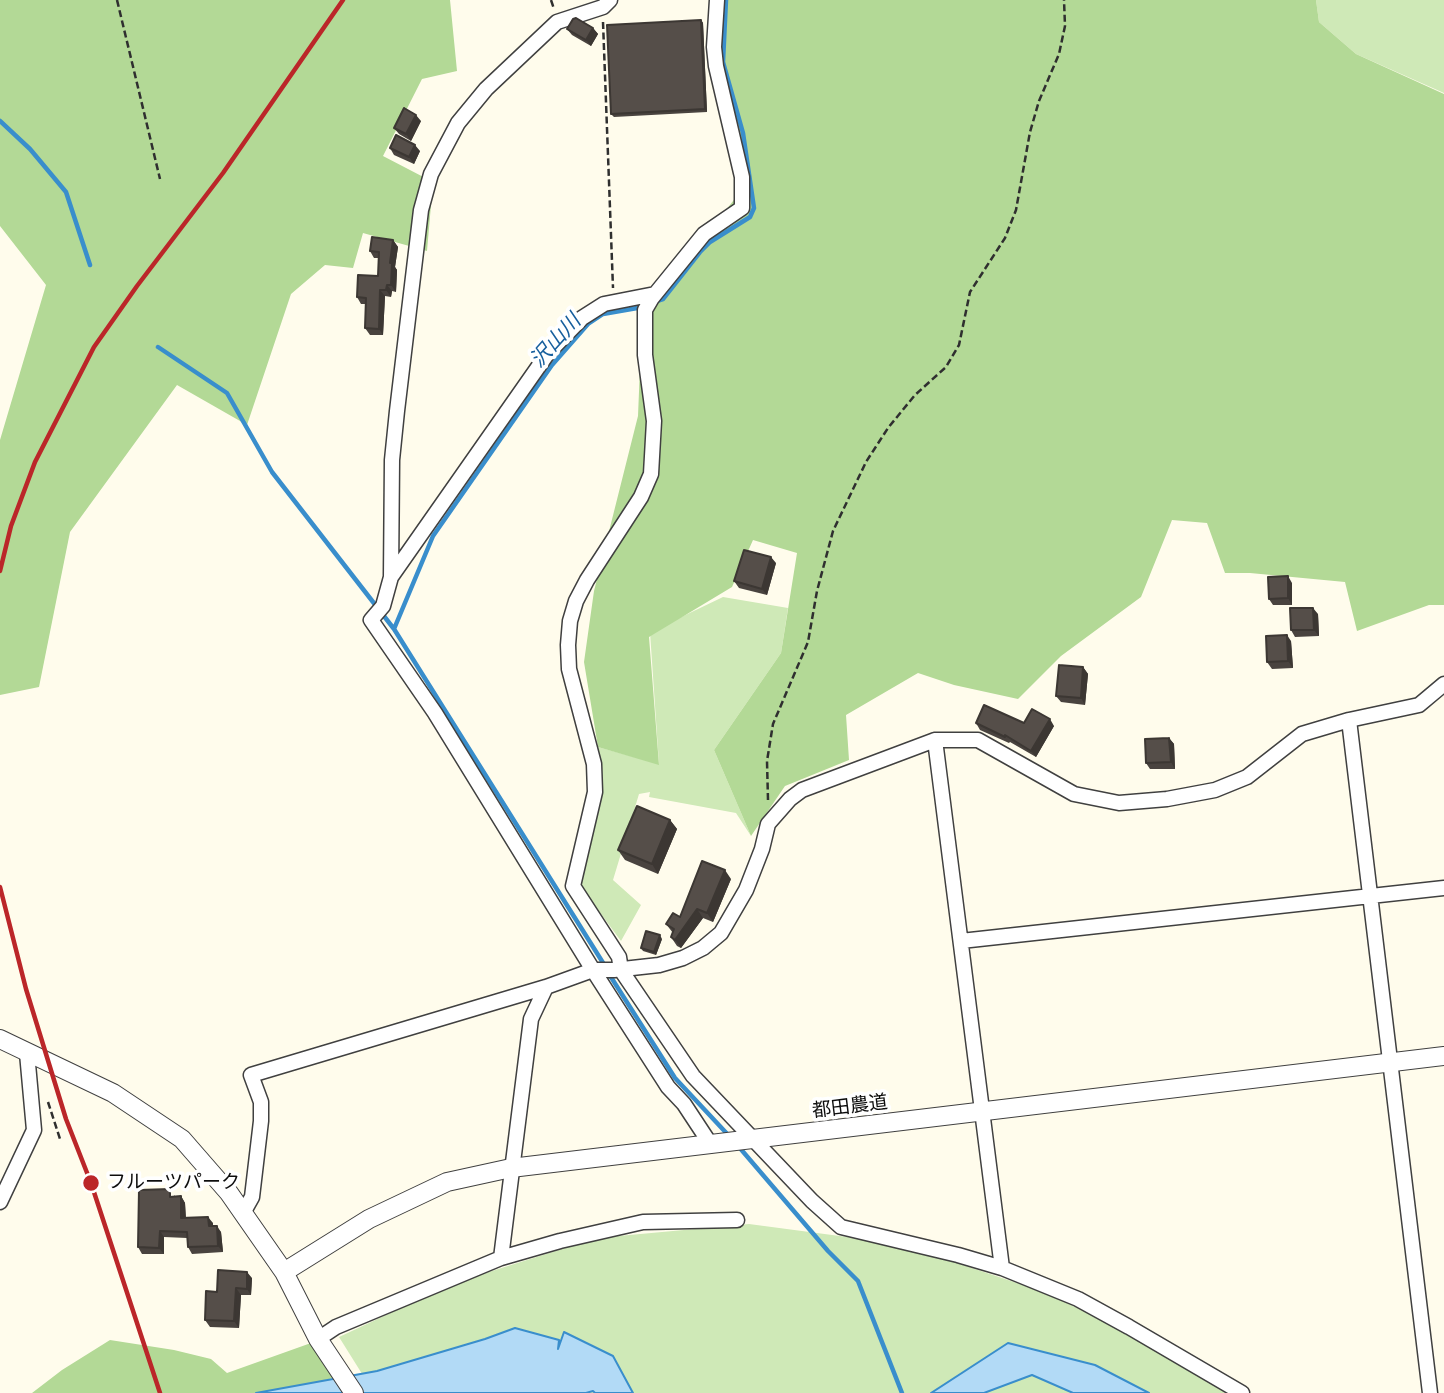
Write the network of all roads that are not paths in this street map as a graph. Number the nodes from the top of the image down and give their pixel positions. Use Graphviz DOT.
graph roads {
  1 [pos="717,0"];
  2 [pos="606,4"];
  3 [pos="651,301"];
  4 [pos="391,577"];
  5 [pos="1444,684"];
  6 [pos="1349,720"];
  7 [pos="935,740"];
  8 [pos="1444,888"];
  9 [pos="1370,897"];
  10 [pos="961,941"];
  11 [pos="607,970"];
  12 [pos="546,988"];
  13 [pos="0,1039"];
  14 [pos="27,1052"];
  15 [pos="1444,1056"];
  16 [pos="1391,1062"];
  17 [pos="982,1113"];
  18 [pos="751,1140"];
  19 [pos="716,1145"];
  20 [pos="510,1168"];
  21 [pos="0,1202"];
  22 [pos="243,1213"];
  23 [pos="737,1220"];
  24 [pos="500,1258"];
  25 [pos="1002,1268"];
  26 [pos="284,1272"];
  27 [pos="318,1339"];
  28 [pos="354,1393"];
  29 [pos="1242,1393"];
  30 [pos="1430,1393"];
  1 -- 3 [label="street"];
  2 -- 4 [label="street"];
  3 -- 4 [label="street"];
  3 -- 11 [label="street"];
  4 -- 11 [label="street"];
  5 -- 6 [label="street"];
  6 -- 7 [label="street"];
  6 -- 9 [label="street"];
  7 -- 10 [label="street"];
  7 -- 11 [label="street"];
  8 -- 9 [label="street"];
  9 -- 10 [label="street"];
  9 -- 16 [label="street"];
  10 -- 17 [label="street"];
  11 -- 12 [label="street"];
  11 -- 18 [label="street"];
  11 -- 19 [label="street"];
  12 -- 20 [label="street"];
  12 -- 22 [label="street"];
  13 -- 14 [label="street"];
  14 -- 21 [label="street"];
  14 -- 22 [label="street"];
  15 -- 16 [label="street, 都田農道"];
  16 -- 17 [label="street, 都田農道"];
  16 -- 30 [label="street"];
  17 -- 18 [label="street, 都田農道"];
  17 -- 25 [label="street"];
  18 -- 19 [label="street, 都田農道"];
  18 -- 25 [label="street"];
  19 -- 20 [label="street, 都田農道"];
  20 -- 24 [label="street"];
  20 -- 26 [label="street, 都田農道"];
  22 -- 26 [label="street"];
  23 -- 24 [label="street"];
  24 -- 27 [label="street"];
  25 -- 29 [label="street"];
  26 -- 27 [label="street"];
  27 -- 28 [label="street"];
}
